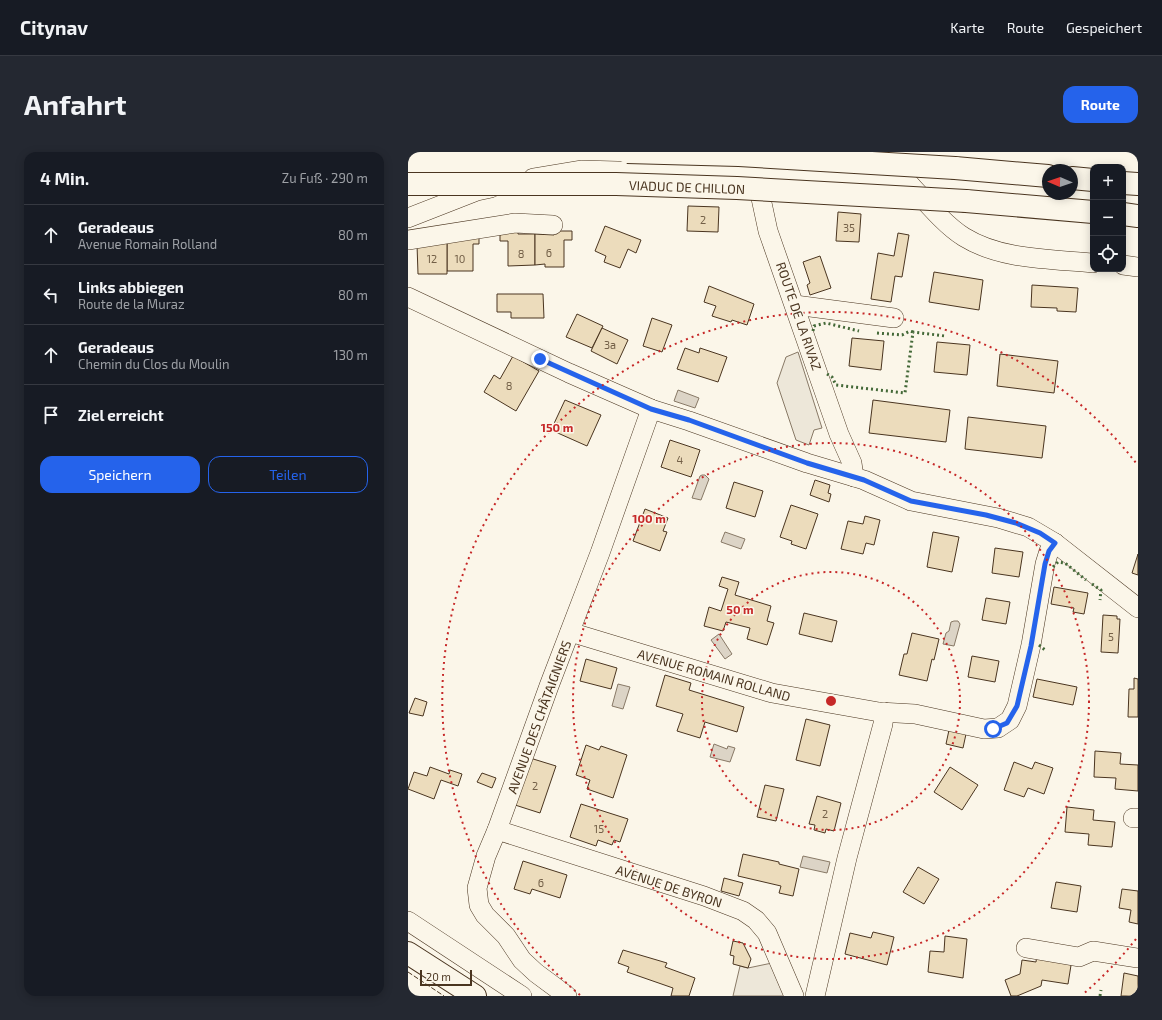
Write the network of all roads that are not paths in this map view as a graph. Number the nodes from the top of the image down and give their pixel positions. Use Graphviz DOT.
graph roads {
  1 [pos="627,152"];
  2 [pos="638,152"];
  3 [pos="757,152"];
  4 [pos="655,171"];
  5 [pos="756,174"];
  6 [pos="1042,175"];
  7 [pos="1078,179"];
  8 [pos="1090,180"];
  9 [pos="1126,183"];
  10 [pos="408,184"];
  11 [pos="1138,184"];
  12 [pos="1090,212"];
  13 [pos="1126,214"];
  14 [pos="1138,216"];
  15 [pos="408,218"];
  16 [pos="553,225"];
  17 [pos="408,240"];
  18 [pos="1090,263"];
  19 [pos="1126,266"];
  20 [pos="1138,267"];
  21 [pos="408,297"];
  22 [pos="795,305"];
  23 [pos="894,318"];
  24 [pos="651,409"];
  25 [pos="854,477"];
  26 [pos="1055,543"];
  27 [pos="1138,608"];
  28 [pos="570,632"];
  29 [pos="884,712"];
  30 [pos="497,830"];
  31 [pos="408,921"];
  32 [pos="1026,948"];
  33 [pos="408,953"];
  34 [pos="1138,958"];
  35 [pos="475,996"];
  36 [pos="522,996"];
  37 [pos="567,996"];
  38 [pos="794,996"];
  39 [pos="815,996"];
  1 -- 6 [label="main road, bridge"];
  2 -- 4 [label="street"];
  3 -- 5 [label="street, ROUTE DE LA RIVAZ"];
  4 -- 5 [label="street"];
  4 -- 15 [label="street"];
  5 -- 18 [label="street"];
  5 -- 22 [label="street, ROUTE DE LA RIVAZ"];
  7 -- 8 [label="main road"];
  9 -- 11 [label="main road"];
  10 -- 12 [label="main road, VIADUC DE CHILLON, bridge"];
  13 -- 14 [label="main road"];
  16 -- 17 [label="street"];
  19 -- 20 [label="street"];
  21 -- 24 [label="street"];
  22 -- 23 [label="street"];
  22 -- 25 [label="street, ROUTE DE LA RIVAZ"];
  24 -- 25 [label="street"];
  24 -- 28 [label="street, AVENUE DES CHÂTAIGNIERS"];
  25 -- 26 [label="street"];
  26 -- 27 [label="street"];
  26 -- 29 [label="street, AVENUE ROMAIN ROLLAND"];
  28 -- 29 [label="street, AVENUE ROMAIN ROLLAND"];
  28 -- 30 [label="street, AVENUE DES CHÂTAIGNIERS"];
  29 -- 39 [label="street"];
  30 -- 37 [label="street, AVENUE DES CHÂTAIGNIERS"];
  30 -- 38 [label="street, AVENUE DE BYRON"];
  31 -- 36 [label="street"];
  32 -- 34 [label="street"];
  33 -- 35 [label="main road"];
}
